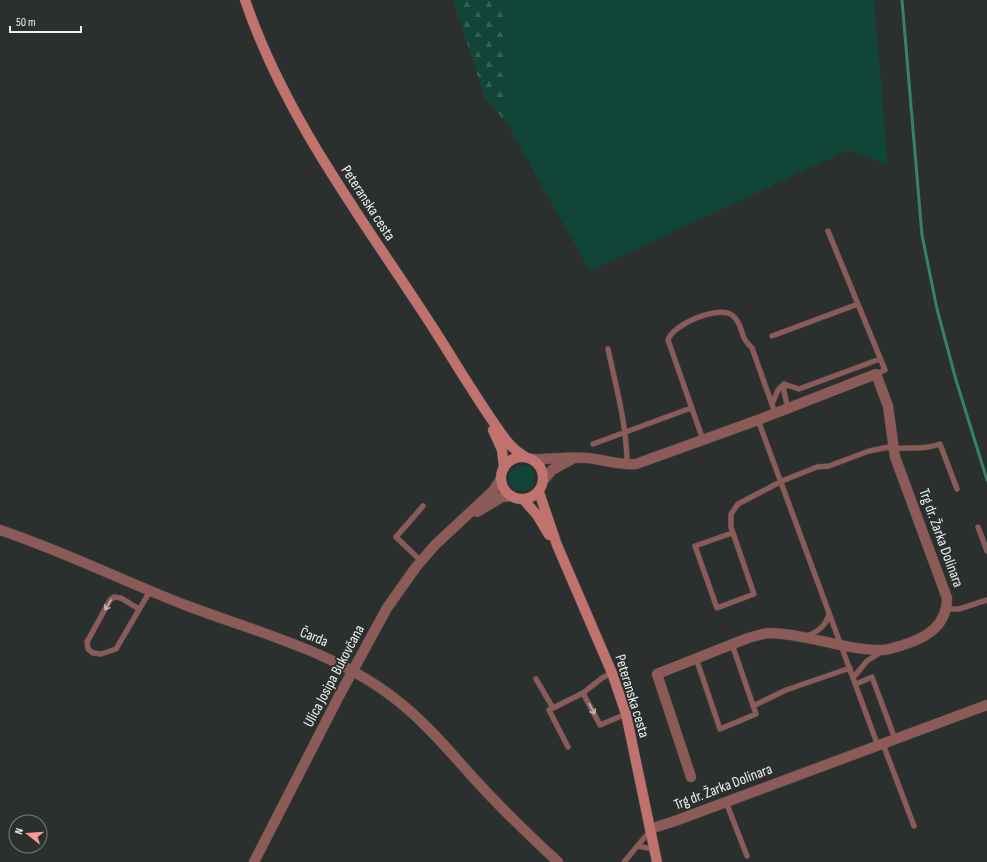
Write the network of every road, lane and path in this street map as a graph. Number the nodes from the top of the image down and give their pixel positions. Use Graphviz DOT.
graph roads {
  1 [pos="245,0"];
  2 [pos="828,231"];
  3 [pos="858,304"];
  4 [pos="772,336"];
  5 [pos="608,349"];
  6 [pos="880,359"];
  7 [pos="876,374"];
  8 [pos="784,384"];
  9 [pos="691,408"];
  10 [pos="788,408"];
  11 [pos="773,409"];
  12 [pos="485,412"];
  13 [pos="758,420"];
  14 [pos="625,432"];
  15 [pos="703,440"];
  16 [pos="593,444"];
  17 [pos="894,448"];
  18 [pos="576,457"];
  19 [pos="528,458"];
  20 [pos="627,465"];
  21 [pos="504,468"];
  22 [pos="501,478"];
  23 [pos="782,480"];
  24 [pos="543,481"];
  25 [pos="957,489"];
  26 [pos="539,492"];
  27 [pos="511,496"];
  28 [pos="523,499"];
  29 [pos="423,506"];
  30 [pos="462,519"];
  31 [pos="978,527"];
  32 [pos="0,530"];
  33 [pos="732,533"];
  34 [pos="557,545"];
  35 [pos="987,551"];
  36 [pos="421,561"];
  37 [pos="150,591"];
  38 [pos="987,600"];
  39 [pos="140,609"];
  40 [pos="946,609"];
  41 [pos="829,612"];
  42 [pos="802,638"];
  43 [pos="732,644"];
  44 [pos="841,644"];
  45 [pos="884,650"];
  46 [pos="696,658"];
  47 [pos="850,668"];
  48 [pos="353,672"];
  49 [pos="612,673"];
  50 [pos="536,679"];
  51 [pos="854,681"];
  52 [pos="583,693"];
  53 [pos="987,705"];
  54 [pos="753,706"];
  55 [pos="553,708"];
  56 [pos="626,714"];
  57 [pos="895,739"];
  58 [pos="880,745"];
  59 [pos="568,747"];
  60 [pos="691,777"];
  61 [pos="726,802"];
  62 [pos="914,826"];
  63 [pos="650,830"];
  64 [pos="637,846"];
  65 [pos="654,849"];
  66 [pos="747,856"];
  67 [pos="254,862"];
  68 [pos="558,862"];
  69 [pos="624,862"];
  70 [pos="657,862"];
  1 -- 12 [label="main road, Peteranska cesta"];
  2 -- 3 [label="lane"];
  3 -- 4 [label="lane"];
  3 -- 6 [label="lane"];
  5 -- 14 [label="lane"];
  6 -- 7 [label="lane"];
  6 -- 8 [label="lane"];
  7 -- 10 [label="street"];
  7 -- 17 [label="street, Trg dr. Žarka Dolinara"];
  8 -- 10 [label="lane"];
  8 -- 11 [label="lane"];
  9 -- 11 [label="lane"];
  9 -- 14 [label="lane"];
  9 -- 15 [label="lane"];
  10 -- 11 [label="street"];
  11 -- 13 [label="street"];
  12 -- 19 [label="main road, Peteranska cesta"];
  12 -- 21 [label="main road, Peteranska cesta"];
  13 -- 15 [label="street"];
  13 -- 23 [label="lane"];
  14 -- 16 [label="lane"];
  14 -- 20 [label="lane"];
  15 -- 20 [label="street"];
  17 -- 23 [label="lane"];
  17 -- 25 [label="lane"];
  17 -- 40 [label="street, Trg dr. Žarka Dolinara"];
  18 -- 19 [label="street"];
  18 -- 20 [label="street"];
  18 -- 24 [label="street"];
  19 -- 21 [label="main road"];
  19 -- 24 [label="main road"];
  21 -- 22 [label="main road"];
  22 -- 27 [label="main road"];
  22 -- 30 [label="street, Ulica Josipa Bukovčana"];
  23 -- 33 [label="lane"];
  23 -- 41 [label="lane"];
  24 -- 26 [label="main road"];
  26 -- 28 [label="main road"];
  26 -- 34 [label="main road, Peteranska cesta"];
  27 -- 28 [label="main road"];
  27 -- 30 [label="street, Ulica Josipa Bukovčana"];
  28 -- 34 [label="main road, Peteranska cesta"];
  29 -- 36 [label="lane"];
  30 -- 36 [label="street, Ulica Josipa Bukovčana"];
  31 -- 35 [label="lane"];
  32 -- 37 [label="street, Čarda"];
  33 -- 33 [label="lane"];
  34 -- 49 [label="main road, Peteranska cesta"];
  36 -- 48 [label="street, Ulica Josipa Bukovčana"];
  37 -- 39 [label="lane"];
  37 -- 48 [label="street, Čarda"];
  38 -- 40 [label="lane"];
  39 -- 39 [label="lane, one-way"];
  40 -- 45 [label="street, Trg dr. Žarka Dolinara"];
  41 -- 42 [label="lane"];
  41 -- 44 [label="lane"];
  42 -- 43 [label="street, Trg dr. Žarka Dolinara"];
  42 -- 44 [label="street, Trg dr. Žarka Dolinara"];
  43 -- 46 [label="street, Trg dr. Žarka Dolinara"];
  43 -- 54 [label="lane"];
  44 -- 45 [label="street, Trg dr. Žarka Dolinara"];
  44 -- 47 [label="lane"];
  45 -- 51 [label="lane"];
  46 -- 54 [label="lane"];
  46 -- 60 [label="street, Trg dr. Žarka Dolinara"];
  47 -- 51 [label="lane"];
  47 -- 54 [label="lane"];
  48 -- 67 [label="street, Ulica Josipa Bukovčana"];
  48 -- 68 [label="street, Čarda"];
  49 -- 52 [label="lane"];
  49 -- 56 [label="main road, Peteranska cesta"];
  50 -- 55 [label="lane"];
  51 -- 57 [label="lane"];
  51 -- 58 [label="lane"];
  52 -- 55 [label="lane"];
  52 -- 56 [label="lane, one-way"];
  53 -- 57 [label="street, Trg dr. Žarka Dolinara"];
  55 -- 59 [label="lane"];
  56 -- 63 [label="main road, Peteranska cesta"];
  57 -- 58 [label="street, Trg dr. Žarka Dolinara"];
  58 -- 61 [label="street, Trg dr. Žarka Dolinara"];
  58 -- 62 [label="lane"];
  61 -- 63 [label="street, Trg dr. Žarka Dolinara"];
  61 -- 66 [label="lane"];
  63 -- 64 [label="lane"];
  63 -- 65 [label="main road, Peteranska cesta"];
  64 -- 65 [label="lane"];
  64 -- 69 [label="lane"];
  65 -- 70 [label="main road, Peteranska cesta"];
}
